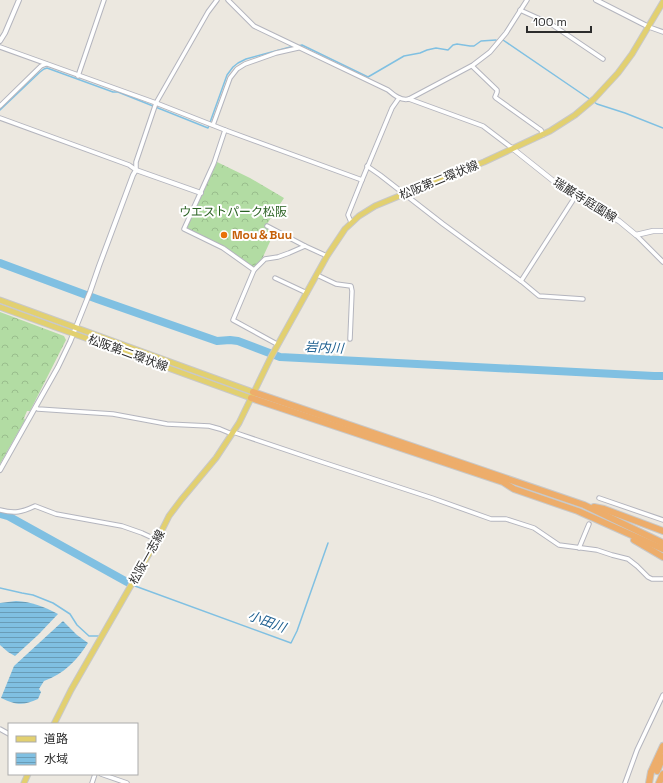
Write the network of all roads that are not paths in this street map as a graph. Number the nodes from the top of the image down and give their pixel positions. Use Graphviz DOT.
graph roads {
  1 [pos="19,0"];
  2 [pos="104,0"];
  3 [pos="217,0"];
  4 [pos="228,0"];
  5 [pos="527,0"];
  6 [pos="596,0"];
  7 [pos="663,2"];
  8 [pos="520,10"];
  9 [pos="649,27"];
  10 [pos="663,32"];
  11 [pos="0,41"];
  12 [pos="0,47"];
  13 [pos="296,47"];
  14 [pos="603,59"];
  15 [pos="46,64"];
  16 [pos="472,66"];
  17 [pos="78,76"];
  18 [pos="399,98"];
  19 [pos="409,99"];
  20 [pos="155,104"];
  21 [pos="0,106"];
  22 [pos="0,118"];
  23 [pos="211,124"];
  24 [pos="225,130"];
  25 [pos="542,134"];
  26 [pos="512,148"];
  27 [pos="367,166"];
  28 [pos="136,170"];
  29 [pos="362,180"];
  30 [pos="201,193"];
  31 [pos="404,194"];
  32 [pos="574,197"];
  33 [pos="351,222"];
  34 [pos="267,226"];
  35 [pos="663,231"];
  36 [pos="636,235"];
  37 [pos="305,246"];
  38 [pos="327,256"];
  39 [pos="663,262"];
  40 [pos="254,270"];
  41 [pos="317,275"];
  42 [pos="275,278"];
  43 [pos="521,281"];
  44 [pos="307,293"];
  45 [pos="583,299"];
  46 [pos="0,300"];
  47 [pos="0,307"];
  48 [pos="75,331"];
  49 [pos="350,339"];
  50 [pos="275,343"];
  51 [pos="252,395"];
  52 [pos="36,408"];
  53 [pos="233,433"];
  54 [pos="0,470"];
  55 [pos="599,498"];
  56 [pos="584,505"];
  57 [pos="0,510"];
  58 [pos="663,520"];
  59 [pos="589,524"];
  60 [pos="624,531"];
  61 [pos="663,531"];
  62 [pos="157,540"];
  63 [pos="663,543"];
  64 [pos="579,548"];
  65 [pos="663,549"];
  66 [pos="663,558"];
  67 [pos="663,579"];
  68 [pos="663,695"];
  69 [pos="54,723"];
  70 [pos="663,746"];
  71 [pos="663,757"];
  72 [pos="663,774"];
  73 [pos="104,775"];
  74 [pos="127,783"];
  75 [pos="625,783"];
  76 [pos="650,783"];
  77 [pos="659,783"];
  1 -- 11 [label="street"];
  2 -- 17 [label="street"];
  3 -- 20 [label="street"];
  4 -- 13 [label="street"];
  5 -- 8 [label="street"];
  6 -- 9 [label="street"];
  7 -- 9 [label="main road, 松阪第二環状線"];
  8 -- 14 [label="street"];
  8 -- 16 [label="street"];
  9 -- 10 [label="street"];
  9 -- 25 [label="main road, 松阪第二環状線"];
  12 -- 15 [label="street"];
  13 -- 18 [label="street"];
  13 -- 23 [label="street"];
  15 -- 17 [label="street"];
  15 -- 21 [label="street"];
  16 -- 19 [label="street"];
  16 -- 25 [label="street"];
  17 -- 20 [label="street"];
  18 -- 19 [label="street"];
  18 -- 27 [label="street"];
  19 -- 26 [label="street"];
  20 -- 23 [label="street"];
  20 -- 28 [label="street"];
  22 -- 28 [label="street"];
  23 -- 24 [label="street"];
  24 -- 29 [label="street"];
  24 -- 30 [label="street"];
  25 -- 26 [label="main road, 松阪第二環状線"];
  26 -- 31 [label="main road, 松阪第二環状線"];
  26 -- 32 [label="main road, 瑞巌寺庭園線"];
  27 -- 29 [label="street"];
  27 -- 31 [label="street"];
  28 -- 30 [label="street"];
  28 -- 48 [label="street"];
  29 -- 33 [label="street"];
  30 -- 40 [label="street"];
  31 -- 33 [label="main road, 松阪第二環状線"];
  31 -- 43 [label="street"];
  32 -- 36 [label="main road, 瑞巌寺庭園線"];
  32 -- 43 [label="street"];
  33 -- 38 [label="main road, 松阪第二環状線"];
  34 -- 37 [label="street"];
  35 -- 36 [label="main road"];
  36 -- 39 [label="street"];
  37 -- 38 [label="street"];
  37 -- 40 [label="street"];
  38 -- 41 [label="main road, 松阪第二環状線"];
  40 -- 50 [label="street"];
  41 -- 44 [label="main road, 松阪第二環状線"];
  41 -- 49 [label="street"];
  42 -- 44 [label="street"];
  43 -- 45 [label="street"];
  44 -- 51 [label="main road, 松阪第二環状線"];
  46 -- 48 [label="main road, 松阪第二環状線"];
  47 -- 48 [label="main road, 松阪第二環状線"];
  48 -- 51 [label="main road, 松阪第二環状線"];
  48 -- 52 [label="street"];
  51 -- 53 [label="main road, 松阪一志線"];
  51 -- 56 [label="highway"];
  51 -- 60 [label="highway"];
  52 -- 53 [label="street"];
  52 -- 54 [label="street"];
  53 -- 62 [label="main road, 松阪一志線"];
  53 -- 64 [label="street"];
  55 -- 58 [label="street"];
  56 -- 61 [label="highway"];
  56 -- 63 [label="highway"];
  57 -- 62 [label="street"];
  59 -- 64 [label="street"];
  60 -- 65 [label="highway"];
  60 -- 66 [label="highway"];
  62 -- 69 [label="main road, 松阪一志線"];
  64 -- 67 [label="street"];
  68 -- 75 [label="street"];
  70 -- 76 [label="highway"];
  71 -- 76 [label="highway"];
  72 -- 77 [label="highway"];
  73 -- 74 [label="street"];
}
